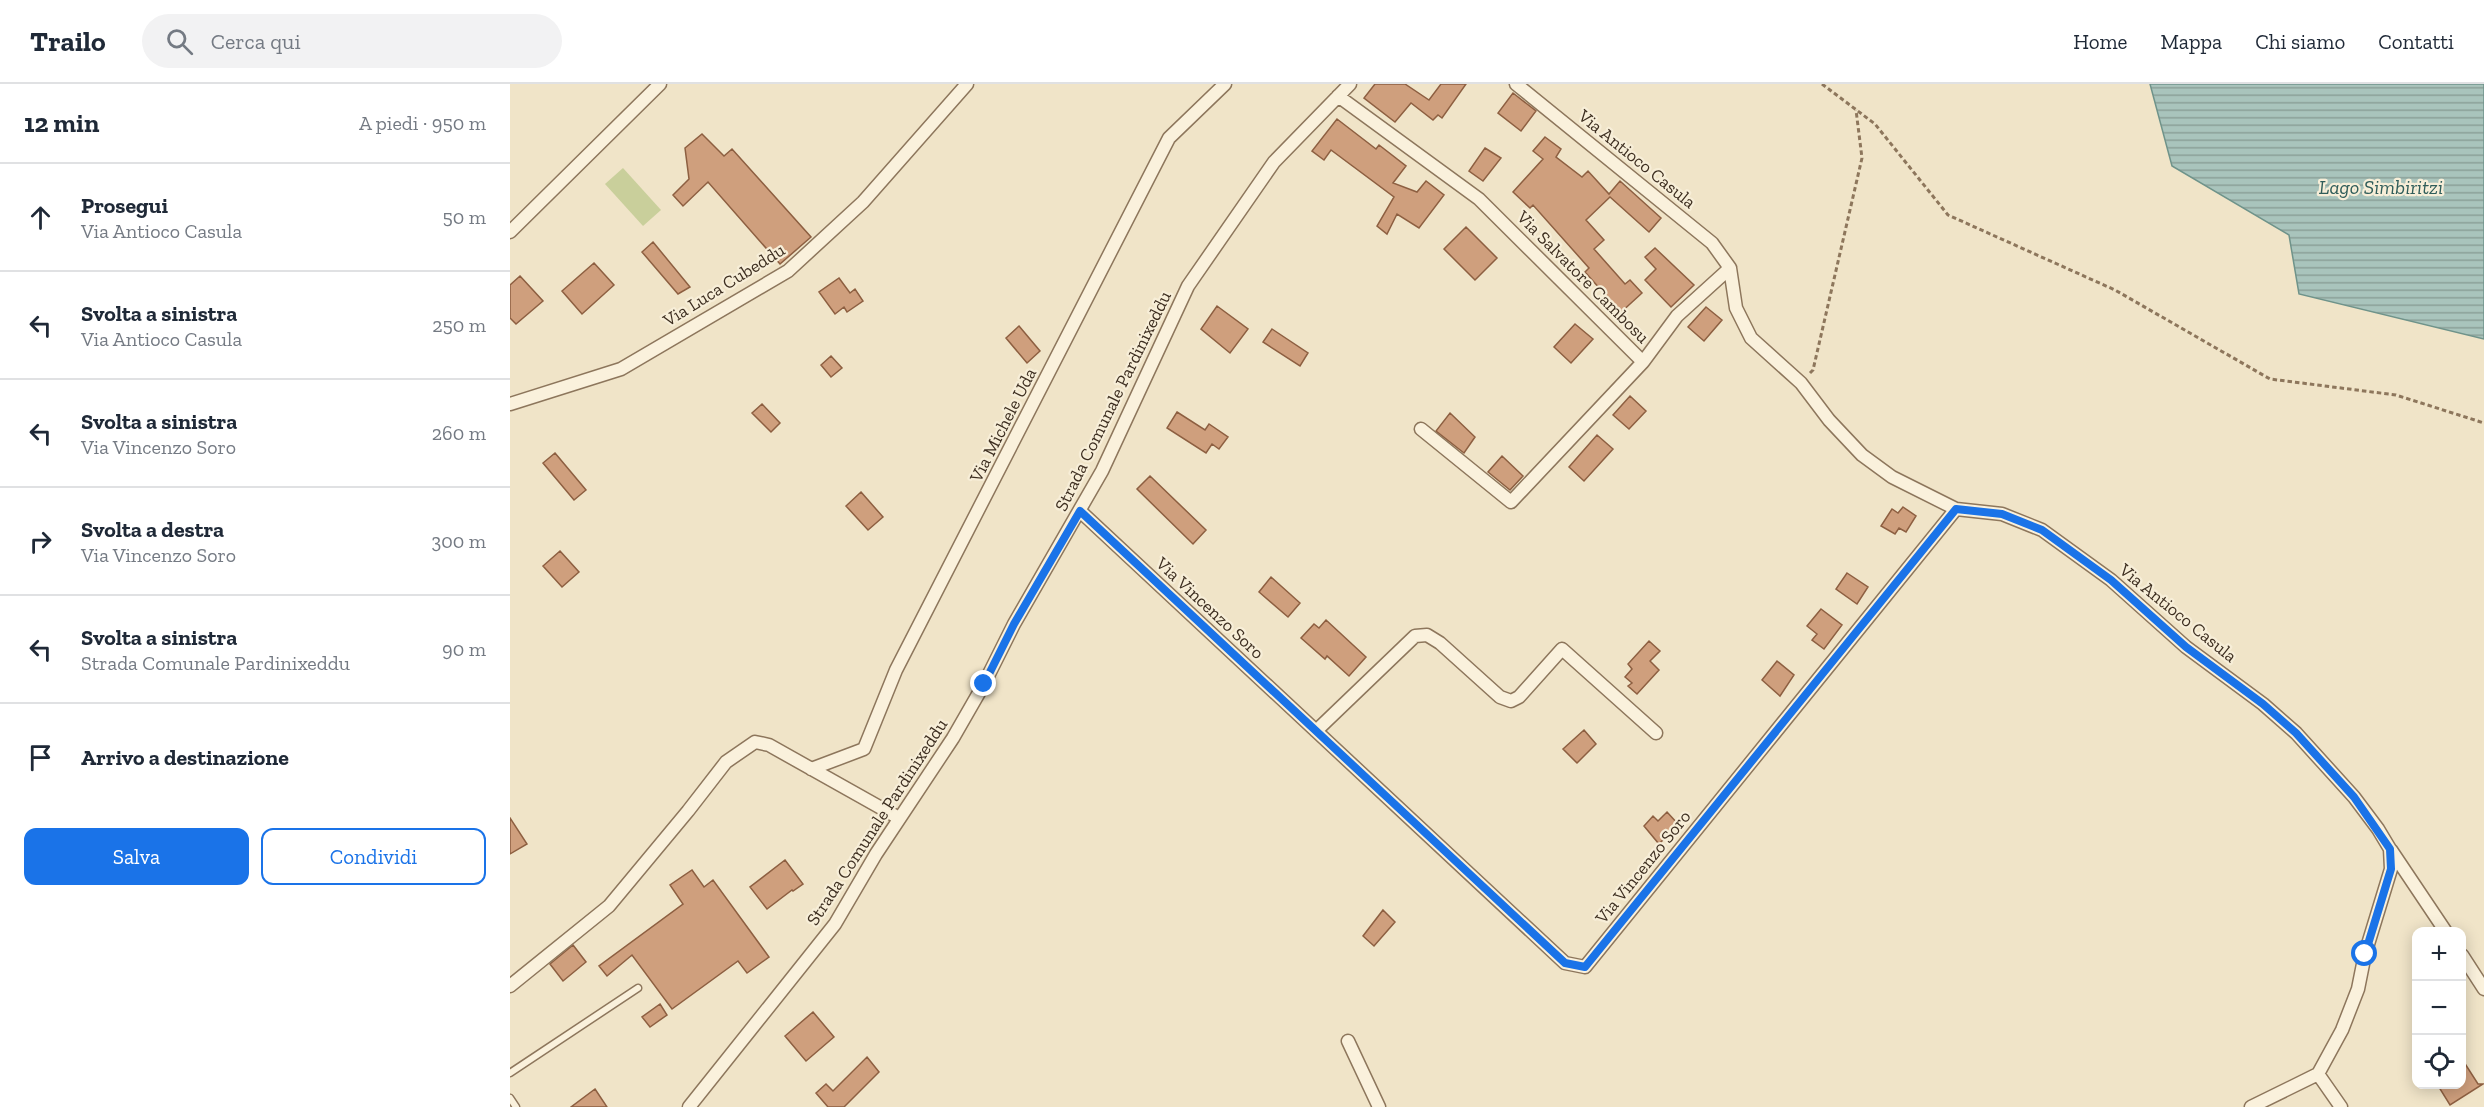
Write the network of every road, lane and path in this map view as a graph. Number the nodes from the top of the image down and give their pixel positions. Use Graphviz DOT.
graph roads {
  1 [pos="660,84"];
  2 [pos="967,84"];
  3 [pos="1225,84"];
  4 [pos="1350,84"];
  5 [pos="1516,84"];
  6 [pos="1822,84"];
  7 [pos="1338,96"];
  8 [pos="1856,110"];
  9 [pos="510,232"];
  10 [pos="1730,268"];
  11 [pos="1643,362"];
  12 [pos="1801,383"];
  13 [pos="510,404"];
  14 [pos="2484,423"];
  15 [pos="1421,429"];
  16 [pos="1956,509"];
  17 [pos="1080,511"];
  18 [pos="1316,731"];
  19 [pos="1656,733"];
  20 [pos="811,769"];
  21 [pos="899,818"];
  22 [pos="2390,849"];
  23 [pos="2443,927"];
  24 [pos="2466,961"];
  25 [pos="510,986"];
  26 [pos="638,988"];
  27 [pos="2484,989"];
  28 [pos="1348,1041"];
  29 [pos="510,1073"];
  30 [pos="2318,1074"];
  31 [pos="510,1098"];
  32 [pos="516,1107"];
  33 [pos="689,1107"];
  34 [pos="1379,1107"];
  35 [pos="2252,1107"];
  36 [pos="2341,1107"];
  1 -- 9 [label="street"];
  2 -- 13 [label="street, Via Luca Cubeddu"];
  3 -- 20 [label="street, Via Michele Uda"];
  4 -- 7 [label="street, Strada Comunale Pardinixeddu"];
  5 -- 10 [label="street, Via Antioco Casula"];
  6 -- 8 [label="path"];
  7 -- 11 [label="street, Via Salvatore Cambosu"];
  7 -- 17 [label="street, Strada Comunale Pardinixeddu"];
  8 -- 12 [label="path"];
  8 -- 14 [label="path"];
  10 -- 11 [label="street"];
  10 -- 12 [label="street, Via Antioco Casula"];
  11 -- 15 [label="street, Via Salvatore Cambosu"];
  12 -- 16 [label="street, Via Antioco Casula"];
  16 -- 18 [label="street, Via Vincenzo Soro"];
  16 -- 22 [label="street, Via Antioco Casula"];
  17 -- 18 [label="street, Via Vincenzo Soro"];
  17 -- 21 [label="street, Strada Comunale Pardinixeddu"];
  18 -- 19 [label="street"];
  20 -- 21 [label="street"];
  20 -- 25 [label="street"];
  21 -- 33 [label="street, Strada Comunale Pardinixeddu"];
  22 -- 23 [label="street"];
  22 -- 30 [label="street"];
  24 -- 27 [label="street"];
  26 -- 29 [label="lane"];
  28 -- 34 [label="street"];
  30 -- 35 [label="street"];
  30 -- 36 [label="street"];
  31 -- 32 [label="lane"];
}
